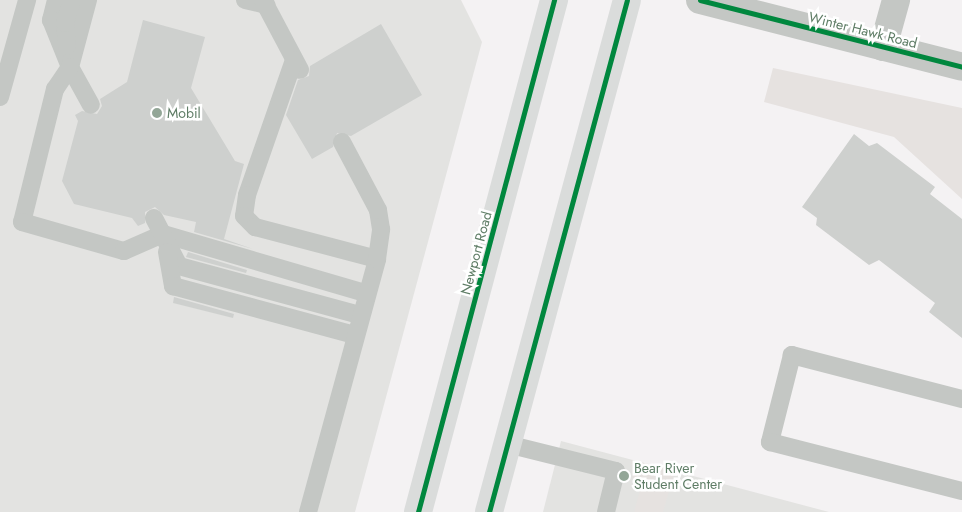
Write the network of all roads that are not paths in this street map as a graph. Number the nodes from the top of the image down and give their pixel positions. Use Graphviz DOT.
graph roads {
  1 [pos="27,0"];
  2 [pos="56,0"];
  3 [pos="72,0"];
  4 [pos="88,0"];
  5 [pos="244,0"];
  6 [pos="554,0"];
  7 [pos="627,0"];
  8 [pos="700,0"];
  9 [pos="896,0"];
  10 [pos="264,3"];
  11 [pos="883,47"];
  12 [pos="70,67"];
  13 [pos="962,68"];
  14 [pos="0,97"];
  15 [pos="90,105"];
  16 [pos="342,142"];
  17 [pos="154,218"];
  18 [pos="163,234"];
  19 [pos="377,259"];
  20 [pos="365,293"];
  21 [pos="359,315"];
  22 [pos="354,335"];
  23 [pos="962,399"];
  24 [pos="507,444"];
  25 [pos="962,491"];
  26 [pos="308,512"];
  27 [pos="418,512"];
  28 [pos="489,512"];
  29 [pos="606,512"];
  1 -- 14 [label="lane"];
  2 -- 12 [label="lane"];
  3 -- 12 [label="lane"];
  4 -- 12 [label="lane"];
  5 -- 10 [label="lane"];
  6 -- 27 [label="main road, Newport Road"];
  7 -- 24 [label="main road"];
  8 -- 11 [label="street, Winter Hawk Road"];
  9 -- 11 [label="street"];
  10 -- 19 [label="lane"];
  11 -- 13 [label="street, Winter Hawk Road"];
  12 -- 15 [label="lane"];
  12 -- 18 [label="lane"];
  16 -- 19 [label="lane"];
  17 -- 18 [label="lane"];
  18 -- 20 [label="lane"];
  18 -- 21 [label="lane"];
  18 -- 22 [label="lane"];
  19 -- 20 [label="lane"];
  20 -- 21 [label="lane"];
  21 -- 22 [label="lane"];
  22 -- 26 [label="lane"];
  23 -- 25 [label="lane"];
  24 -- 28 [label="main road"];
  24 -- 29 [label="lane"];
}
